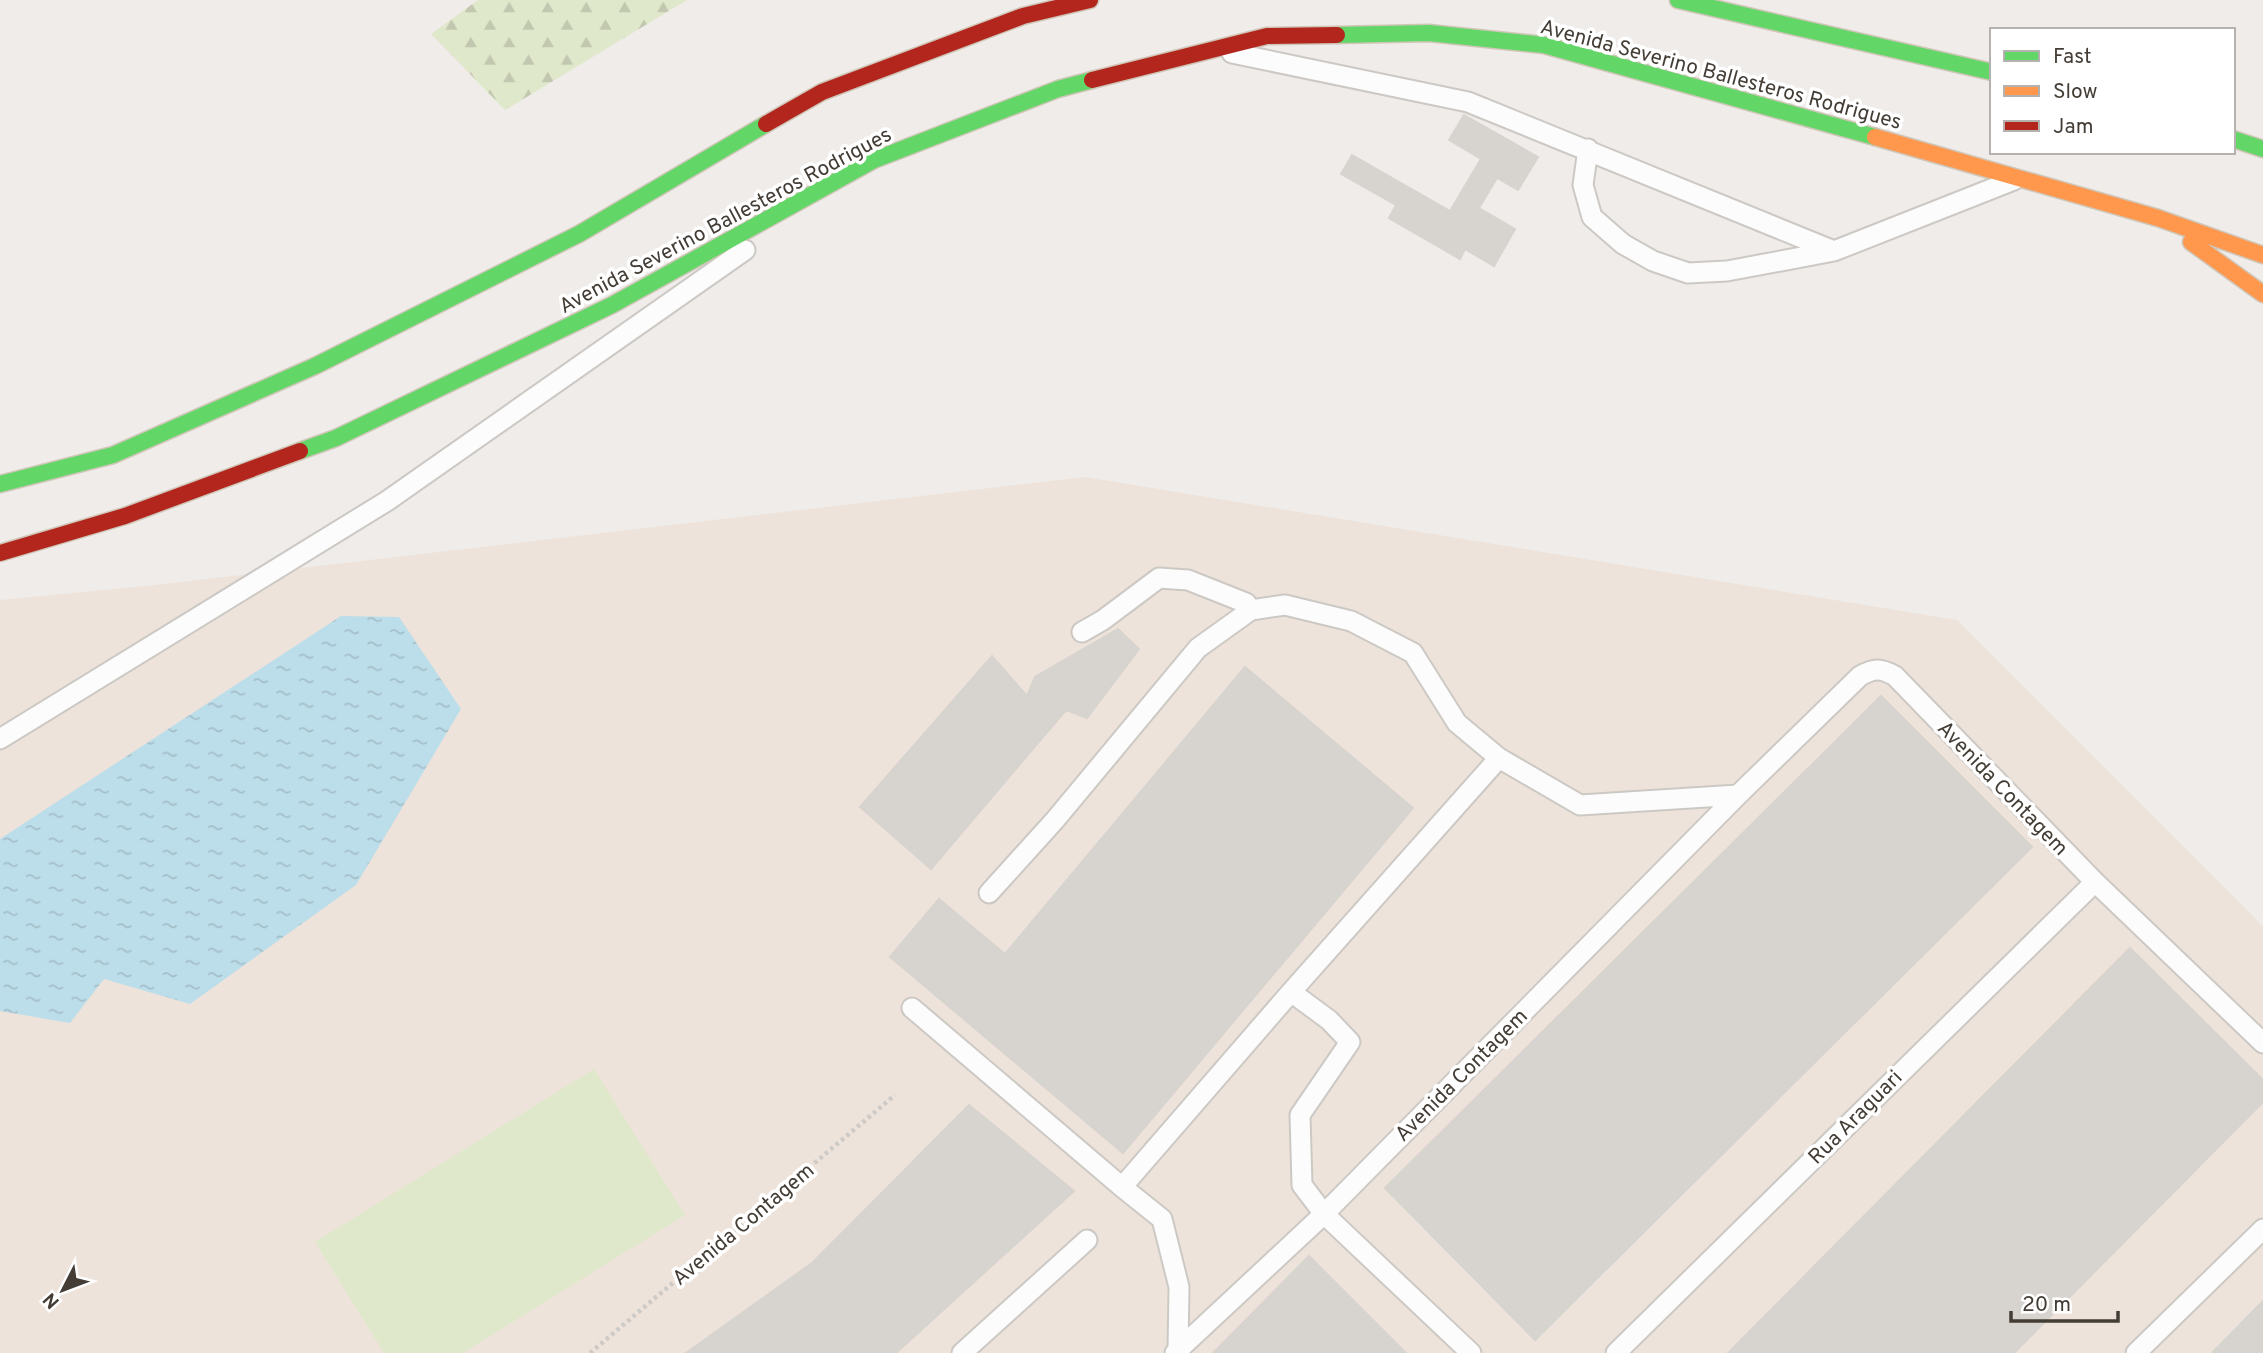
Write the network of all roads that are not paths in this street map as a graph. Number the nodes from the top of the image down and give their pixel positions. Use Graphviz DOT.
graph roads {
  1 [pos="1090,0"];
  2 [pos="1678,0"];
  3 [pos="1212,49"];
  4 [pos="1990,72"];
  5 [pos="2235,140"];
  6 [pos="1588,149"];
  7 [pos="2263,149"];
  8 [pos="874,160"];
  9 [pos="2020,178"];
  10 [pos="2158,218"];
  11 [pos="1834,251"];
  12 [pos="2263,255"];
  13 [pos="2263,294"];
  14 [pos="0,484"];
  15 [pos="0,553"];
  16 [pos="1251,610"];
  17 [pos="1082,632"];
  18 [pos="0,739"];
  19 [pos="1499,758"];
  20 [pos="1738,795"];
  21 [pos="2095,882"];
  22 [pos="989,893"];
  23 [pos="1291,992"];
  24 [pos="912,1008"];
  25 [pos="2263,1043"];
  26 [pos="1122,1187"];
  27 [pos="1324,1214"];
  28 [pos="2263,1229"];
  29 [pos="1087,1240"];
  30 [pos="1177,1351"];
  31 [pos="962,1353"];
  32 [pos="1471,1353"];
  33 [pos="1616,1353"];
  34 [pos="2136,1353"];
  1 -- 14 [label="main road"];
  2 -- 4 [label="main road"];
  3 -- 6 [label="lane"];
  3 -- 8 [label="main road, Avenida Severino Ballesteros Rodrigues"];
  3 -- 9 [label="main road, Avenida Severino Ballesteros Rodrigues"];
  5 -- 7 [label="main road"];
  6 -- 11 [label="lane"];
  6 -- 11 [label="lane"];
  8 -- 15 [label="main road, Avenida Severino Ballesteros Rodrigues"];
  8 -- 18 [label="lane"];
  9 -- 10 [label="main road, Avenida Severino Ballesteros Rodrigues"];
  9 -- 11 [label="lane"];
  10 -- 12 [label="main road, Avenida Severino Ballesteros Rodrigues"];
  10 -- 13 [label="main road"];
  16 -- 17 [label="lane"];
  16 -- 19 [label="lane"];
  16 -- 22 [label="lane"];
  19 -- 20 [label="lane"];
  19 -- 23 [label="lane"];
  20 -- 21 [label="lane, Avenida Contagem"];
  20 -- 27 [label="lane, Avenida Contagem"];
  21 -- 25 [label="lane, Avenida Contagem"];
  21 -- 33 [label="lane, Rua Araguari"];
  23 -- 26 [label="lane"];
  23 -- 27 [label="lane"];
  24 -- 26 [label="lane, Avenida Contagem"];
  26 -- 30 [label="lane, Avenida Contagem"];
  27 -- 30 [label="lane, Avenida Contagem"];
  27 -- 32 [label="lane"];
  28 -- 34 [label="lane"];
  29 -- 31 [label="lane"];
}
